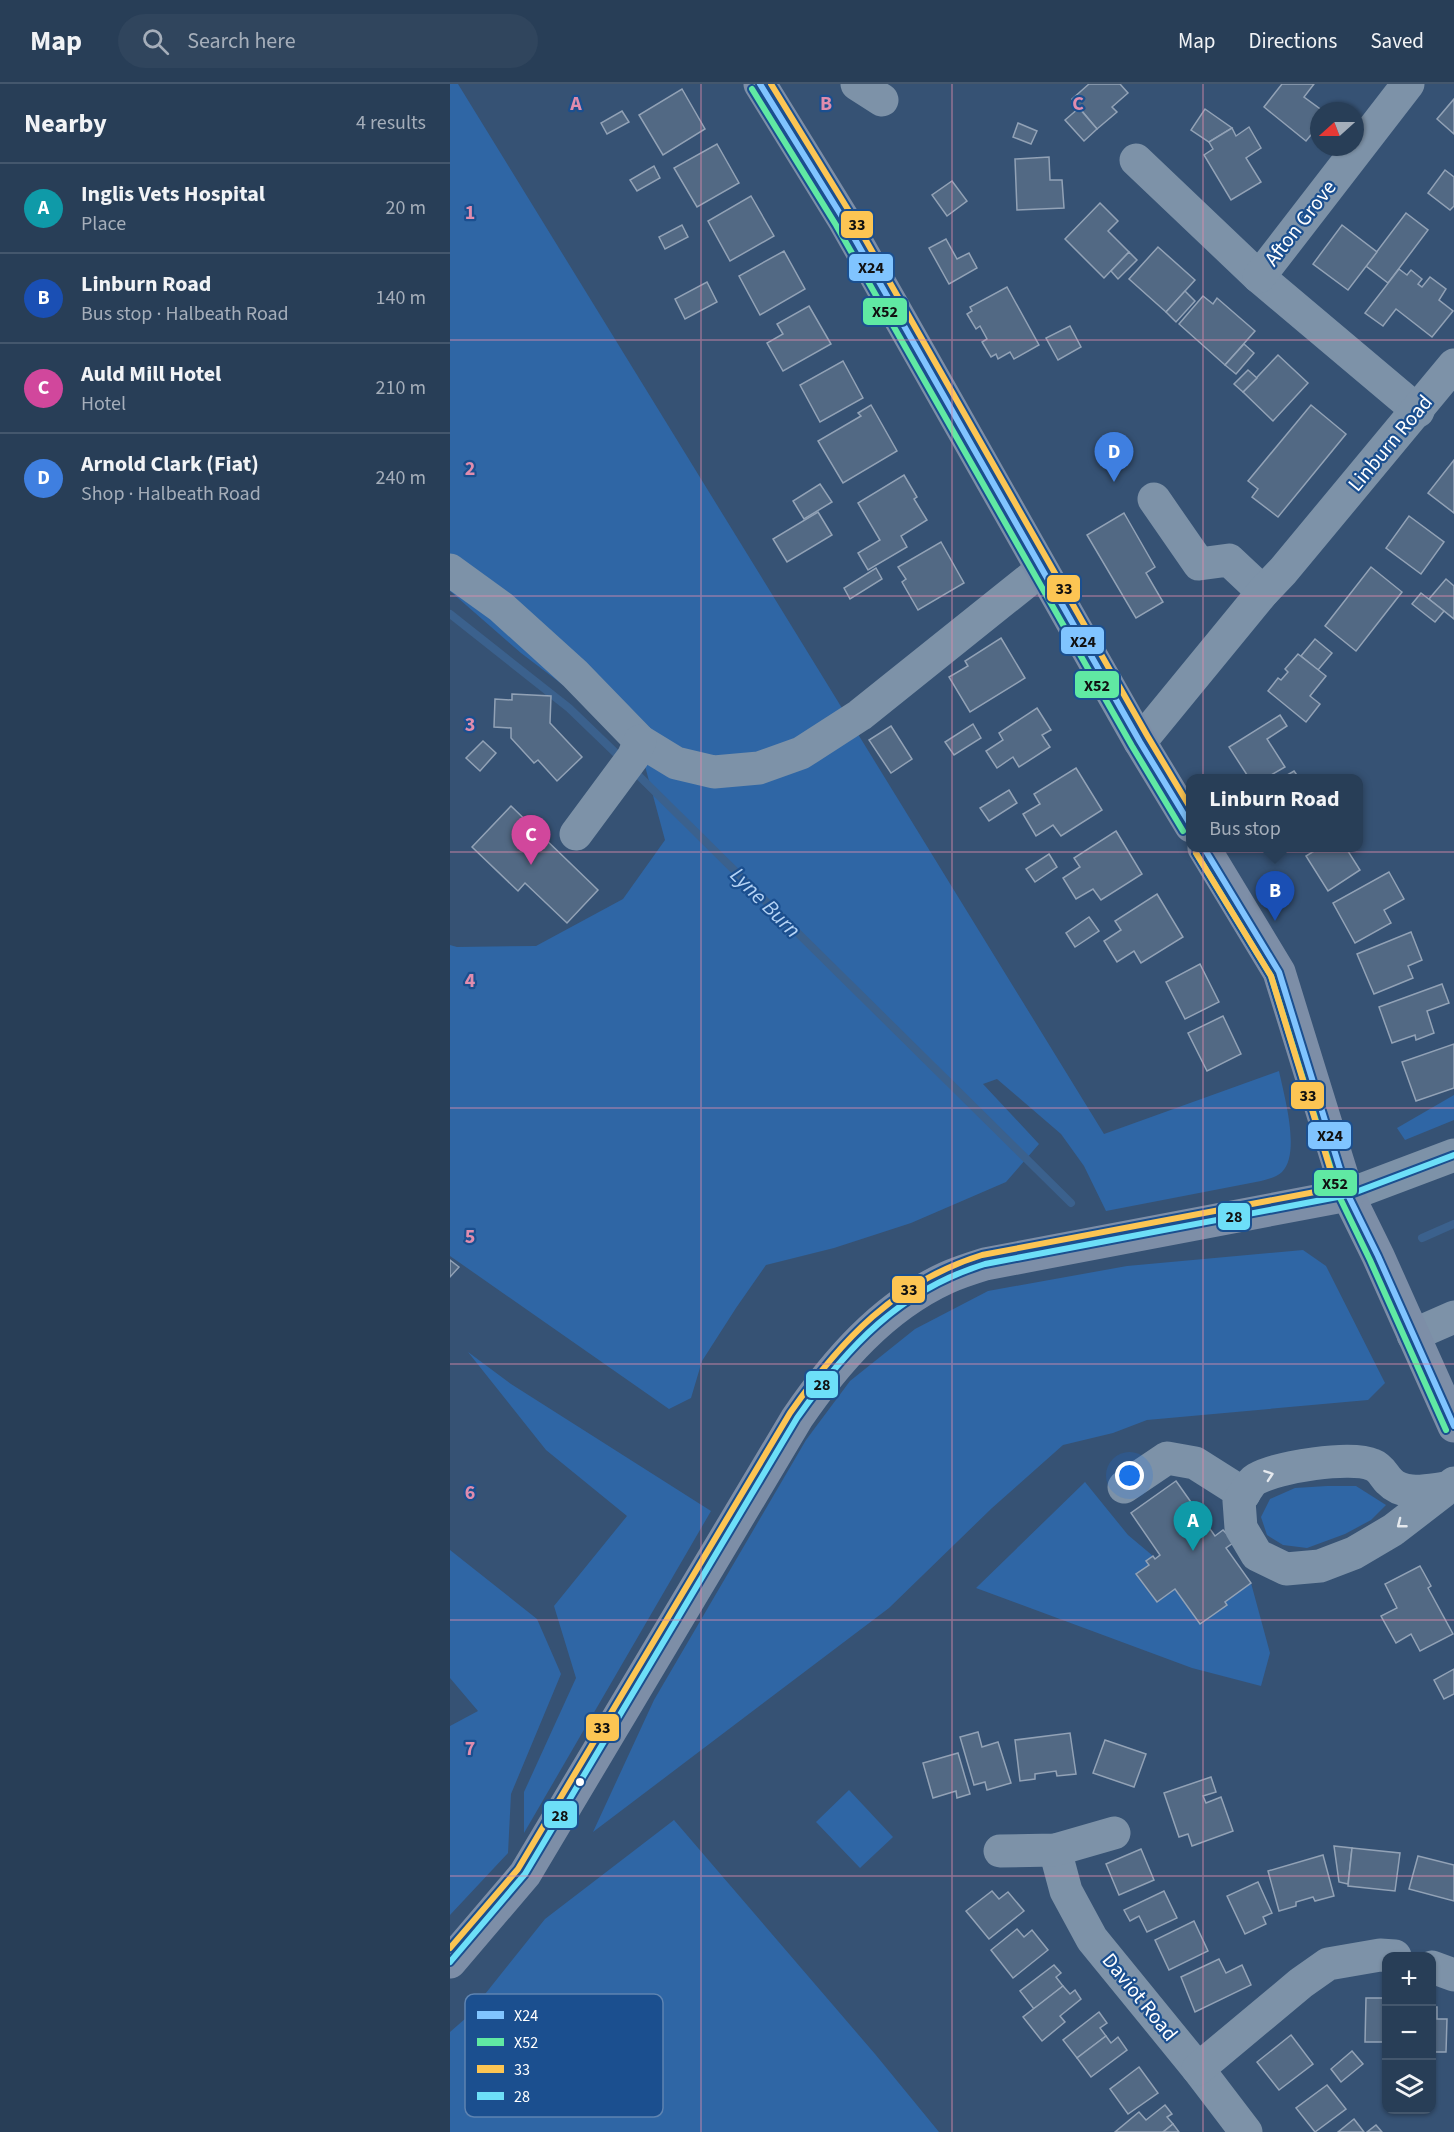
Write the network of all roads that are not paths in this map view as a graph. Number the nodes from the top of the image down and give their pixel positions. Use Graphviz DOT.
graph roads {
  1 [pos="760,84"];
  2 [pos="1408,84"];
  3 [pos="1136,160"];
  4 [pos="1259,277"];
  5 [pos="1454,365"];
  6 [pos="1435,402"];
  7 [pos="1154,499"];
  8 [pos="450,570"];
  9 [pos="1041,570"];
  10 [pos="1263,592"];
  11 [pos="640,741"];
  12 [pos="1140,742"];
  13 [pos="1186,818"];
  14 [pos="576,834"];
  15 [pos="1206,852"];
  16 [pos="1454,1155"];
  17 [pos="1348,1195"];
  18 [pos="1454,1317"];
  19 [pos="1413,1335"];
  20 [pos="1454,1426"];
  21 [pos="1450,1485"];
  22 [pos="1124,1487"];
  23 [pos="1244,1494"];
  24 [pos="1114,1833"];
  25 [pos="1055,1850"];
  26 [pos="1000,1851"];
  27 [pos="1382,1954"];
  28 [pos="450,1962"];
  29 [pos="1436,1969"];
  30 [pos="1454,1975"];
  31 [pos="1198,2069"];
  32 [pos="1246,2132"];
  1 -- 9 [label="main road"];
  2 -- 4 [label="street, Afton Grove"];
  3 -- 4 [label="street, Afton Grove"];
  4 -- 6 [label="street, Afton Grove"];
  5 -- 6 [label="street, Linburn Road"];
  6 -- 10 [label="street, Linburn Road"];
  7 -- 10 [label="street"];
  8 -- 11 [label="street"];
  9 -- 11 [label="street"];
  9 -- 12 [label="main road"];
  10 -- 12 [label="street, Linburn Road"];
  11 -- 14 [label="street"];
  12 -- 13 [label="main road"];
  15 -- 17 [label="main road"];
  16 -- 17 [label="street"];
  17 -- 19 [label="main road"];
  17 -- 28 [label="main road"];
  18 -- 19 [label="street"];
  19 -- 20 [label="main road"];
  23 -- 21 [label="street, one-way"];
  21 -- 23 [label="street, one-way"];
  22 -- 23 [label="street"];
  24 -- 25 [label="street"];
  25 -- 26 [label="street"];
  25 -- 31 [label="street, Daviot Road"];
  27 -- 31 [label="street"];
  29 -- 30 [label="street"];
  31 -- 32 [label="street, Daviot Road"];
}
